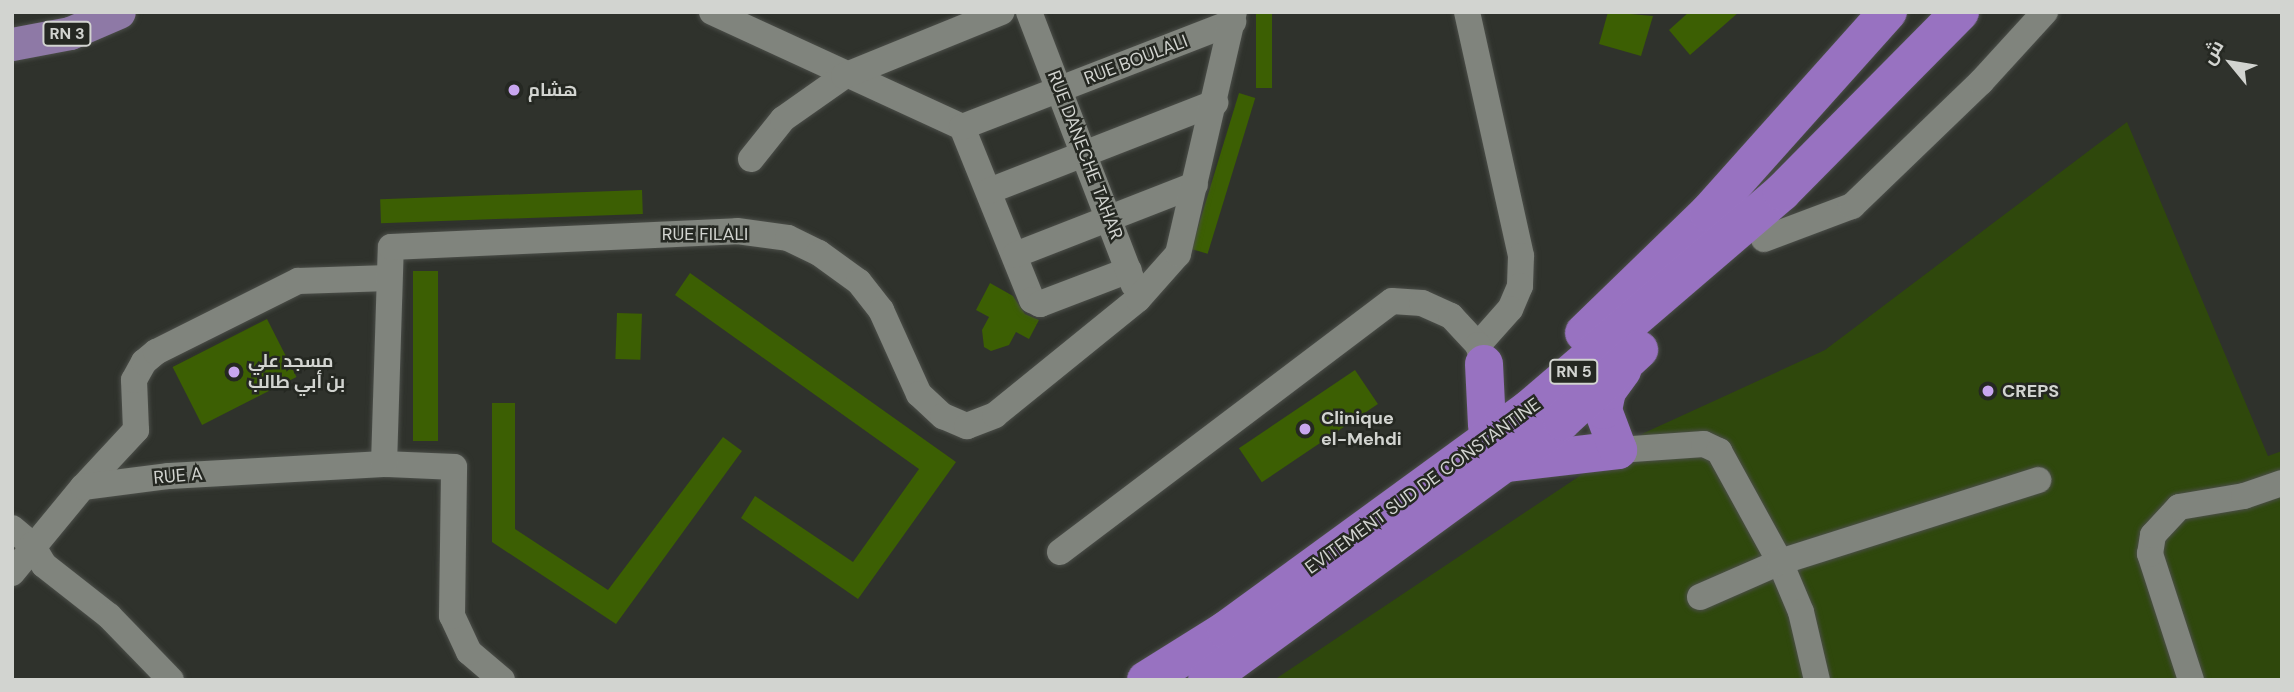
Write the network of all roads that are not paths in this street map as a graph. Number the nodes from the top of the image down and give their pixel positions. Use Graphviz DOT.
graph roads {
  1 [pos="119,12"];
  2 [pos="712,12"];
  3 [pos="1002,12"];
  4 [pos="1029,12"];
  5 [pos="1467,12"];
  6 [pos="1888,12"];
  7 [pos="1959,12"];
  8 [pos="1986,12"];
  9 [pos="2045,12"];
  10 [pos="1233,17"];
  11 [pos="12,44"];
  12 [pos="845,76"];
  13 [pos="1061,89"];
  14 [pos="1215,103"];
  15 [pos="962,127"];
  16 [pos="1084,150"];
  17 [pos="751,159"];
  18 [pos="1195,185"];
  19 [pos="989,191"];
  20 [pos="1110,217"];
  21 [pos="1764,239"];
  22 [pos="1015,256"];
  23 [pos="1129,270"];
  24 [pos="389,278"];
  25 [pos="1138,299"];
  26 [pos="1637,351"];
  27 [pos="1481,354"];
  28 [pos="1525,391"];
  29 [pos="1487,426"];
  30 [pos="1618,450"];
  31 [pos="1506,463"];
  32 [pos="384,464"];
  33 [pos="1436,474"];
  34 [pos="2038,480"];
  35 [pos="2282,483"];
  36 [pos="83,487"];
  37 [pos="22,536"];
  38 [pos="2151,544"];
  39 [pos="1060,552"];
  40 [pos="1780,562"];
  41 [pos="12,573"];
  42 [pos="1700,597"];
  43 [pos="171,680"];
  44 [pos="502,680"];
  45 [pos="1146,680"];
  46 [pos="1207,680"];
  47 [pos="1817,680"];
  48 [pos="2191,680"];
  49 [pos="2206,680"];
  1 -- 11 [label="main road, RN 3"];
  2 -- 12 [label="street"];
  3 -- 12 [label="street"];
  4 -- 13 [label="street, RUE DANECHE TAHAR"];
  5 -- 27 [label="street"];
  6 -- 28 [label="highway"];
  7 -- 33 [label="highway, EVITEMENT SUD DE CONSTANTINE / RN 5"];
  8 -- 21 [label="highway, EVITEMENT SUD DE CONSTANTINE / RN 5"];
  9 -- 21 [label="street"];
  10 -- 13 [label="street, RUE BOULALI"];
  10 -- 14 [label="street, RUE FILALI"];
  12 -- 15 [label="street"];
  12 -- 17 [label="street"];
  13 -- 15 [label="street, RUE BOULALI"];
  13 -- 16 [label="street, RUE DANECHE TAHAR"];
  14 -- 16 [label="street"];
  14 -- 18 [label="street, RUE FILALI"];
  15 -- 19 [label="street"];
  16 -- 19 [label="street"];
  16 -- 20 [label="street, RUE DANECHE TAHAR"];
  18 -- 20 [label="street"];
  18 -- 25 [label="street, RUE FILALI"];
  19 -- 22 [label="street"];
  20 -- 22 [label="street"];
  20 -- 23 [label="street, RUE DANECHE TAHAR"];
  21 -- 26 [label="highway, EVITEMENT SUD DE CONSTANTINE / RN 5"];
  22 -- 23 [label="street"];
  23 -- 25 [label="street, RUE DANECHE TAHAR"];
  24 -- 25 [label="street, RUE FILALI"];
  24 -- 32 [label="street, RUE FILALI"];
  24 -- 36 [label="street"];
  26 -- 30 [label="highway"];
  26 -- 31 [label="highway, EVITEMENT SUD DE CONSTANTINE / RN 5"];
  27 -- 28 [label="highway"];
  27 -- 29 [label="highway"];
  27 -- 39 [label="street"];
  28 -- 29 [label="highway"];
  29 -- 33 [label="highway"];
  30 -- 31 [label="highway"];
  30 -- 40 [label="street"];
  31 -- 46 [label="highway, EVITEMENT SUD DE CONSTANTINE / RN 5"];
  32 -- 36 [label="street, RUE A"];
  32 -- 44 [label="street"];
  33 -- 45 [label="highway, EVITEMENT SUD DE CONSTANTINE / RN 5"];
  34 -- 40 [label="street"];
  35 -- 38 [label="street"];
  36 -- 37 [label="street"];
  37 -- 41 [label="street"];
  37 -- 43 [label="street"];
  38 -- 48 [label="street"];
  38 -- 49 [label="street"];
  40 -- 42 [label="street"];
  40 -- 47 [label="street"];
}
